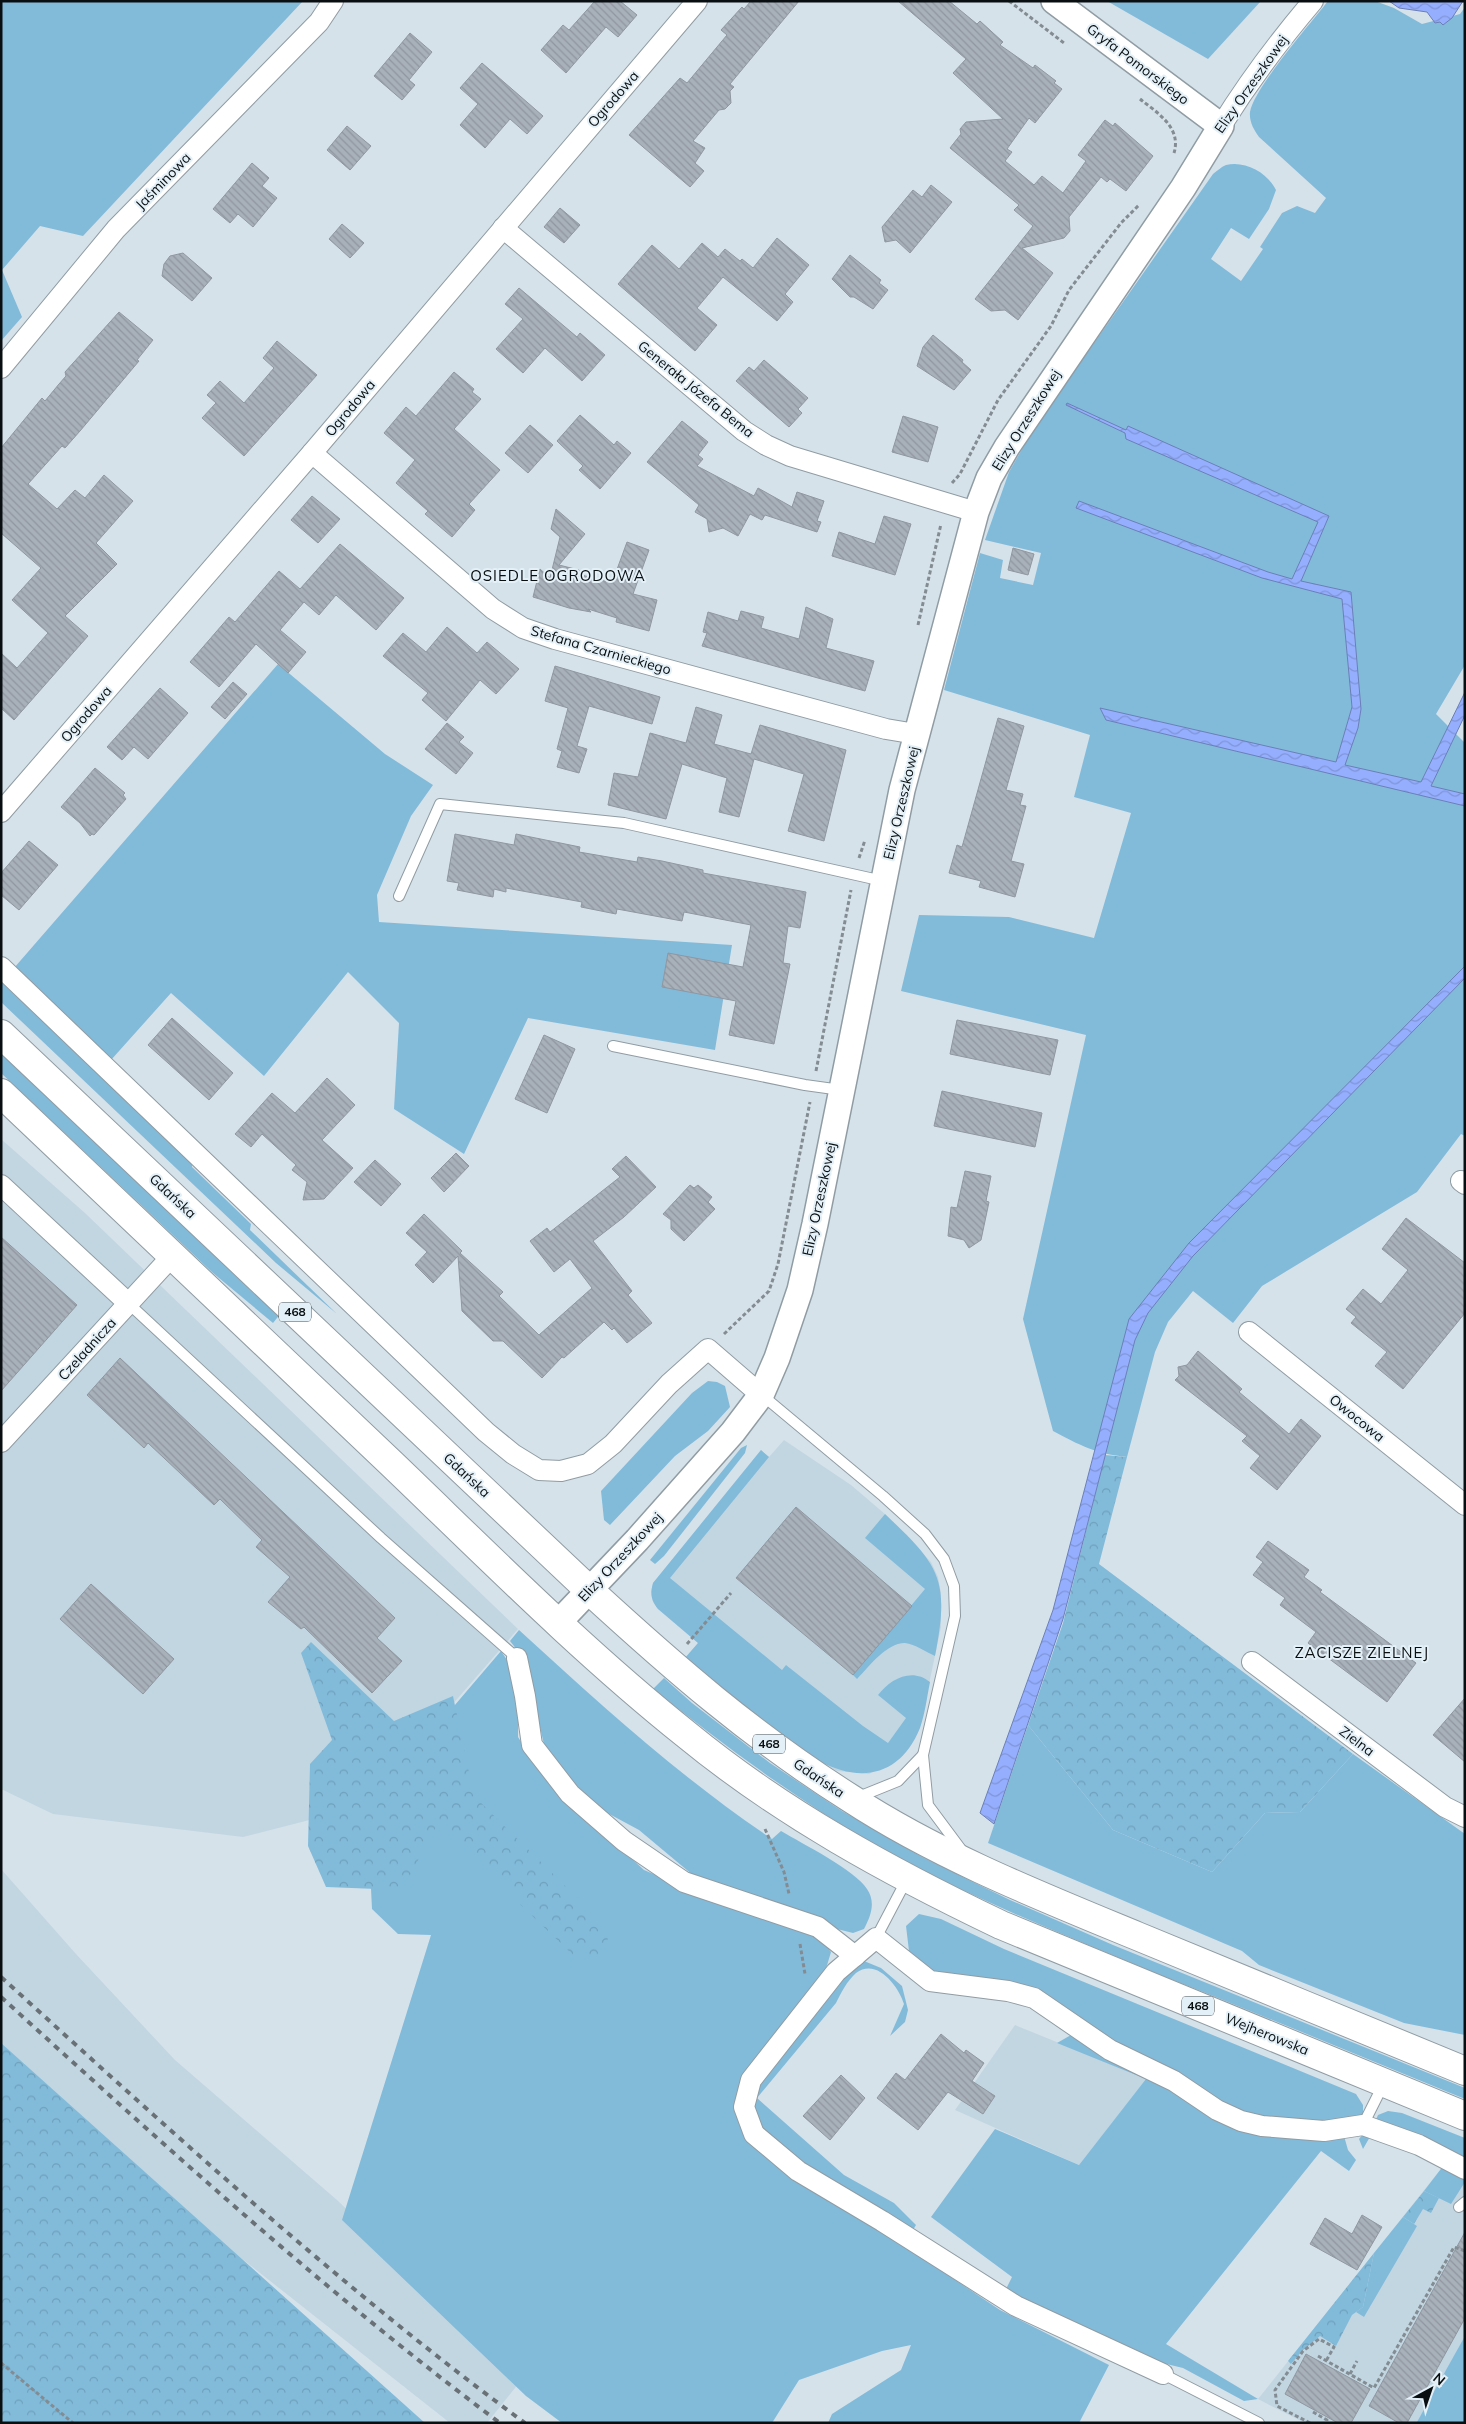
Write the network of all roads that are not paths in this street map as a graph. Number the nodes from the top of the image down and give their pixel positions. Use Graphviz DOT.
graph roads {
  1 [pos="333,1"];
  2 [pos="697,1"];
  3 [pos="1054,1"];
  4 [pos="1313,1"];
  5 [pos="1221,126"];
  6 [pos="503,228"];
  7 [pos="1,368"];
  8 [pos="312,453"];
  9 [pos="976,512"];
  10 [pos="916,734"];
  11 [pos="1,812"];
  12 [pos="884,881"];
  13 [pos="399,896"];
  14 [pos="1,967"];
  15 [pos="1,1034"];
  16 [pos="613,1046"];
  17 [pos="841,1090"];
  18 [pos="1,1093"];
  19 [pos="1,1185"];
  20 [pos="172,1255"];
  21 [pos="128,1303"];
  22 [pos="1249,1332"];
  23 [pos="761,1395"];
  24 [pos="2,1441"];
  25 [pos="1465,1504"];
  26 [pos="589,1590"];
  27 [pos="559,1622"];
  28 [pos="517,1658"];
  29 [pos="1252,1662"];
  30 [pos="923,1755"];
  31 [pos="851,1799"];
  32 [pos="1465,1817"];
  33 [pos="972,1864"];
  34 [pos="907,1878"];
  35 [pos="876,1938"];
  36 [pos="855,1956"];
  37 [pos="1465,2071"];
  38 [pos="1384,2082"];
  39 [pos="1465,2116"];
  40 [pos="1363,2125"];
  41 [pos="1465,2169"];
  42 [pos="1162,2374"];
  43 [pos="1259,2423"];
  1 -- 7 [label="street, Jaśminowa"];
  2 -- 6 [label="street, Ogrodowa"];
  3 -- 5 [label="street, Gryfa Pomorskiego"];
  4 -- 5 [label="street, Elizy Orzeszkowej"];
  5 -- 9 [label="street, Elizy Orzeszkowej"];
  6 -- 8 [label="street, Ogrodowa"];
  6 -- 9 [label="street, Generała Józefa Bema"];
  8 -- 10 [label="street, Stefana Czarnieckiego"];
  8 -- 11 [label="street, Ogrodowa"];
  9 -- 10 [label="street, Elizy Orzeszkowej"];
  10 -- 12 [label="street, Elizy Orzeszkowej"];
  12 -- 13 [label="lane"];
  12 -- 17 [label="street, Elizy Orzeszkowej"];
  14 -- 23 [label="street"];
  15 -- 26 [label="main road, Gdańska / 468"];
  16 -- 17 [label="lane"];
  17 -- 23 [label="street, Elizy Orzeszkowej"];
  18 -- 20 [label="main road, 468"];
  19 -- 21 [label="street"];
  20 -- 21 [label="street, Czeladnicza"];
  20 -- 27 [label="main road, 468"];
  21 -- 24 [label="street, Czeladnicza"];
  21 -- 28 [label="lane"];
  22 -- 25 [label="street, Owocowa"];
  23 -- 26 [label="street, Elizy Orzeszkowej"];
  23 -- 30 [label="lane"];
  26 -- 27 [label="street, Elizy Orzeszkowej"];
  26 -- 31 [label="main road, Gdańska / 468"];
  27 -- 34 [label="main road, 468"];
  28 -- 36 [label="street"];
  29 -- 32 [label="street, Zielna"];
  30 -- 31 [label="lane"];
  30 -- 33 [label="lane"];
  31 -- 33 [label="main road, Gdańska / 468"];
  33 -- 37 [label="main road, 468"];
  34 -- 35 [label="lane"];
  34 -- 38 [label="main road, Wejherowska / 468"];
  35 -- 36 [label="street"];
  35 -- 40 [label="street"];
  36 -- 42 [label="street"];
  38 -- 39 [label="main road, Wejherowska / 468"];
  38 -- 40 [label="lane"];
  40 -- 41 [label="street"];
  42 -- 43 [label="lane"];
}
